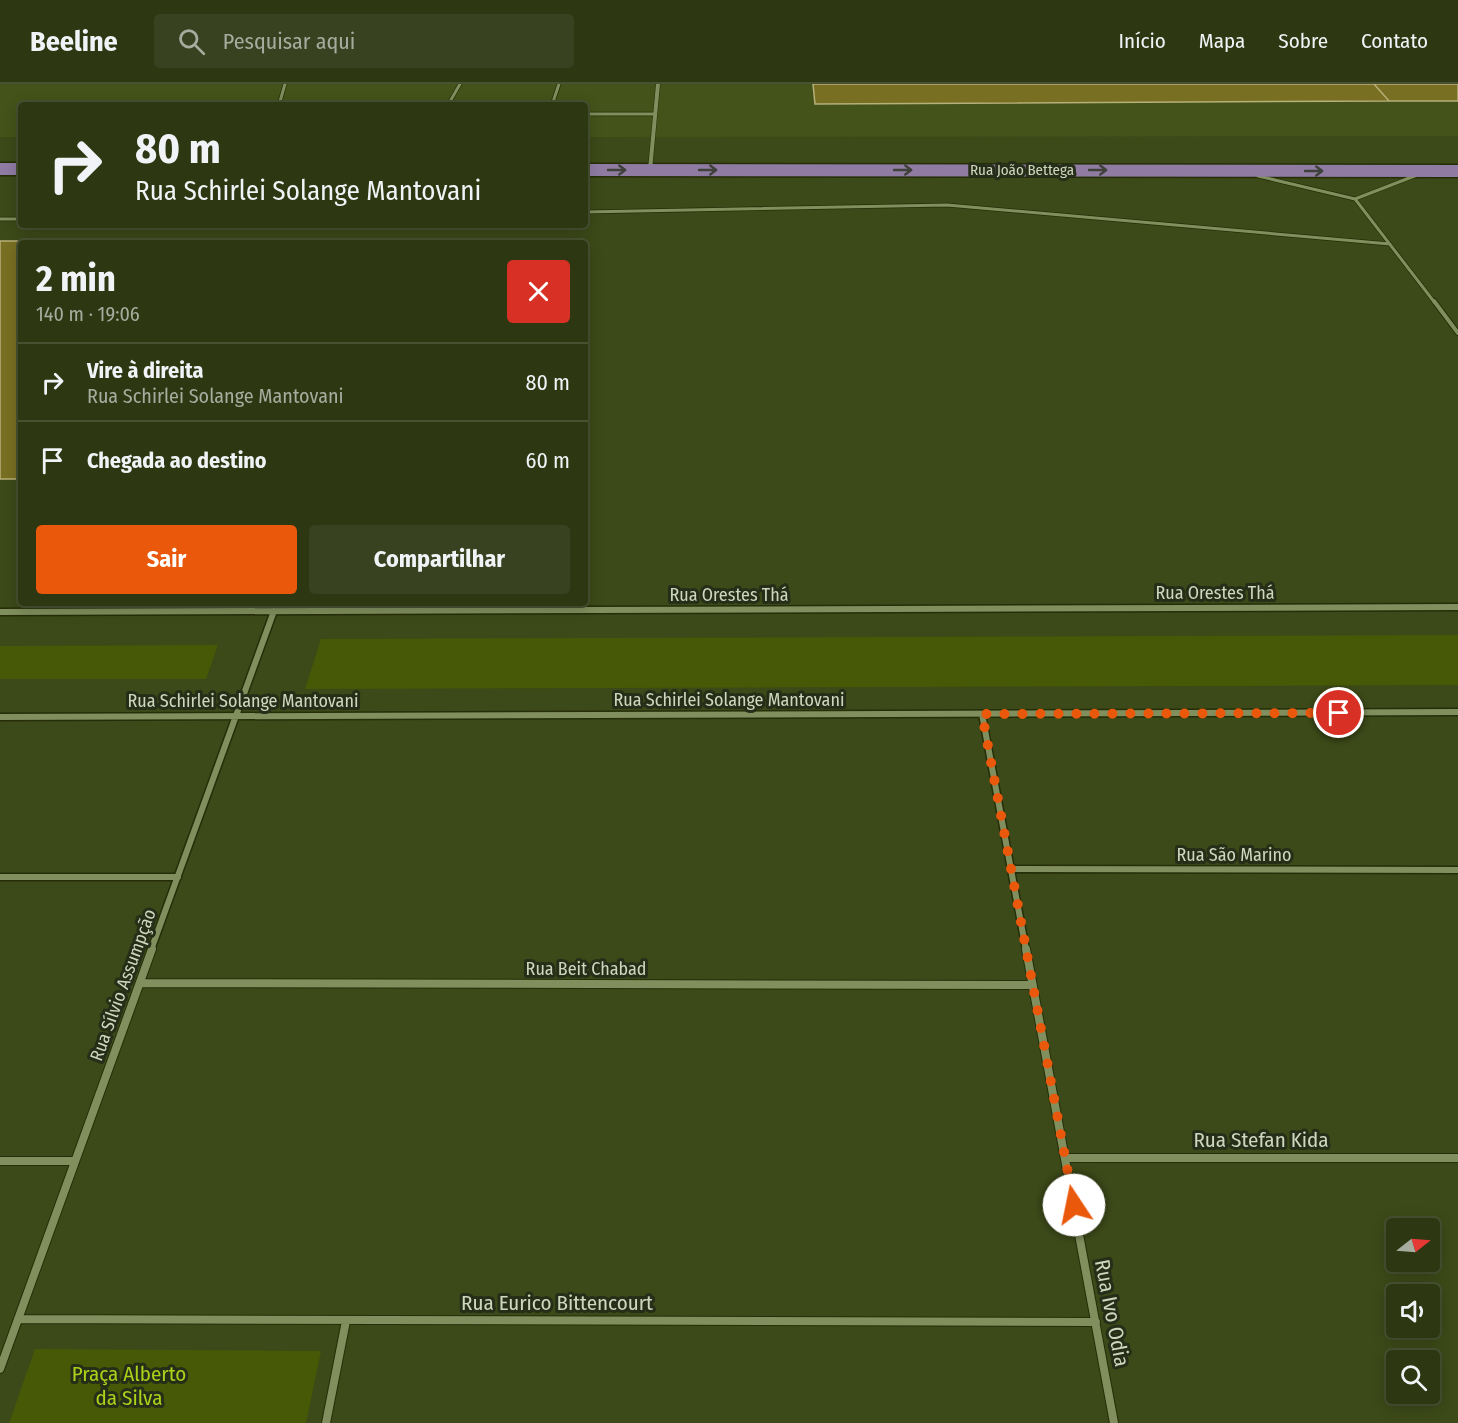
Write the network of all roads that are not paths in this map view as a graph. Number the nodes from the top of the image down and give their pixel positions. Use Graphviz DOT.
graph roads {
  1 [pos="285,84"];
  2 [pos="460,84"];
  3 [pos="559,84"];
  4 [pos="658,84"];
  5 [pos="280,102"];
  6 [pos="450,102"];
  7 [pos="553,102"];
  8 [pos="588,114"];
  9 [pos="655,114"];
  10 [pos="0,151"];
  11 [pos="18,151"];
  12 [pos="588,152"];
  13 [pos="779,152"];
  14 [pos="1414,152"];
  15 [pos="650,161"];
  16 [pos="0,169"];
  17 [pos="18,169"];
  18 [pos="588,170"];
  19 [pos="1235,171"];
  20 [pos="1428,171"];
  21 [pos="1458,171"];
  22 [pos="1355,199"];
  23 [pos="588,212"];
  24 [pos="0,219"];
  25 [pos="18,219"];
  26 [pos="1390,244"];
  27 [pos="1458,333"];
  28 [pos="1458,607"];
  29 [pos="274,611"];
  30 [pos="0,612"];
  31 [pos="1458,712"];
  32 [pos="982,714"];
  33 [pos="237,716"];
  34 [pos="0,717"];
  35 [pos="1011,869"];
  36 [pos="1458,870"];
  37 [pos="0,877"];
  38 [pos="178,877"];
  39 [pos="140,983"];
  40 [pos="1032,985"];
  41 [pos="1065,1158"];
  42 [pos="1458,1158"];
  43 [pos="0,1161"];
  44 [pos="75,1161"];
  45 [pos="18,1319"];
  46 [pos="346,1321"];
  47 [pos="1096,1322"];
  48 [pos="0,1369"];
  49 [pos="326,1423"];
  50 [pos="1114,1423"];
  1 -- 5 [label="lane"];
  2 -- 6 [label="lane"];
  3 -- 7 [label="lane"];
  4 -- 9 [label="street"];
  8 -- 9 [label="lane"];
  9 -- 15 [label="street"];
  10 -- 11 [label="main road"];
  12 -- 15 [label="main road, Rua João Bettega"];
  13 -- 15 [label="main road, Rua João Bettega"];
  14 -- 20 [label="main road"];
  18 -- 15 [label="main road, Rua João Bettega, one-way"];
  15 -- 19 [label="main road, Rua João Bettega, one-way"];
  16 -- 17 [label="main road"];
  19 -- 20 [label="main road, Rua João Bettega, one-way"];
  19 -- 22 [label="lane"];
  20 -- 21 [label="main road, Rua João Bettega"];
  20 -- 22 [label="lane"];
  22 -- 26 [label="lane"];
  23 -- 26 [label="lane"];
  24 -- 25 [label="lane"];
  26 -- 27 [label="lane"];
  28 -- 29 [label="street, Rua Orestes Thá"];
  29 -- 30 [label="street, Rua Orestes Thá"];
  29 -- 33 [label="street, Rua Sílvio Assumpção"];
  31 -- 32 [label="street, Rua Schirlei Solange Mantovani"];
  32 -- 33 [label="street, Rua Schirlei Solange Mantovani"];
  32 -- 35 [label="street, Rua Ivo Odia"];
  33 -- 34 [label="street, Rua Schirlei Solange Mantovani"];
  33 -- 38 [label="street, Rua Sílvio Assumpção"];
  35 -- 36 [label="street, Rua São Marino"];
  35 -- 40 [label="street, Rua Ivo Odia"];
  37 -- 38 [label="street"];
  38 -- 39 [label="street, Rua Sílvio Assumpção"];
  39 -- 40 [label="street, Rua Beit Chabad"];
  39 -- 44 [label="street, Rua Sílvio Assumpção"];
  40 -- 41 [label="street, Rua Ivo Odia"];
  41 -- 42 [label="street, Rua Stefan Kida"];
  41 -- 47 [label="street, Rua Ivo Odia"];
  43 -- 44 [label="street"];
  44 -- 45 [label="street, Rua Sílvio Assumpção"];
  45 -- 46 [label="street, Rua Eurico Bittencourt"];
  45 -- 48 [label="street, Rua Sílvio Assumpção"];
  46 -- 47 [label="street, Rua Eurico Bittencourt"];
  46 -- 49 [label="street"];
  47 -- 50 [label="street, Rua Ivo Odia"];
}
